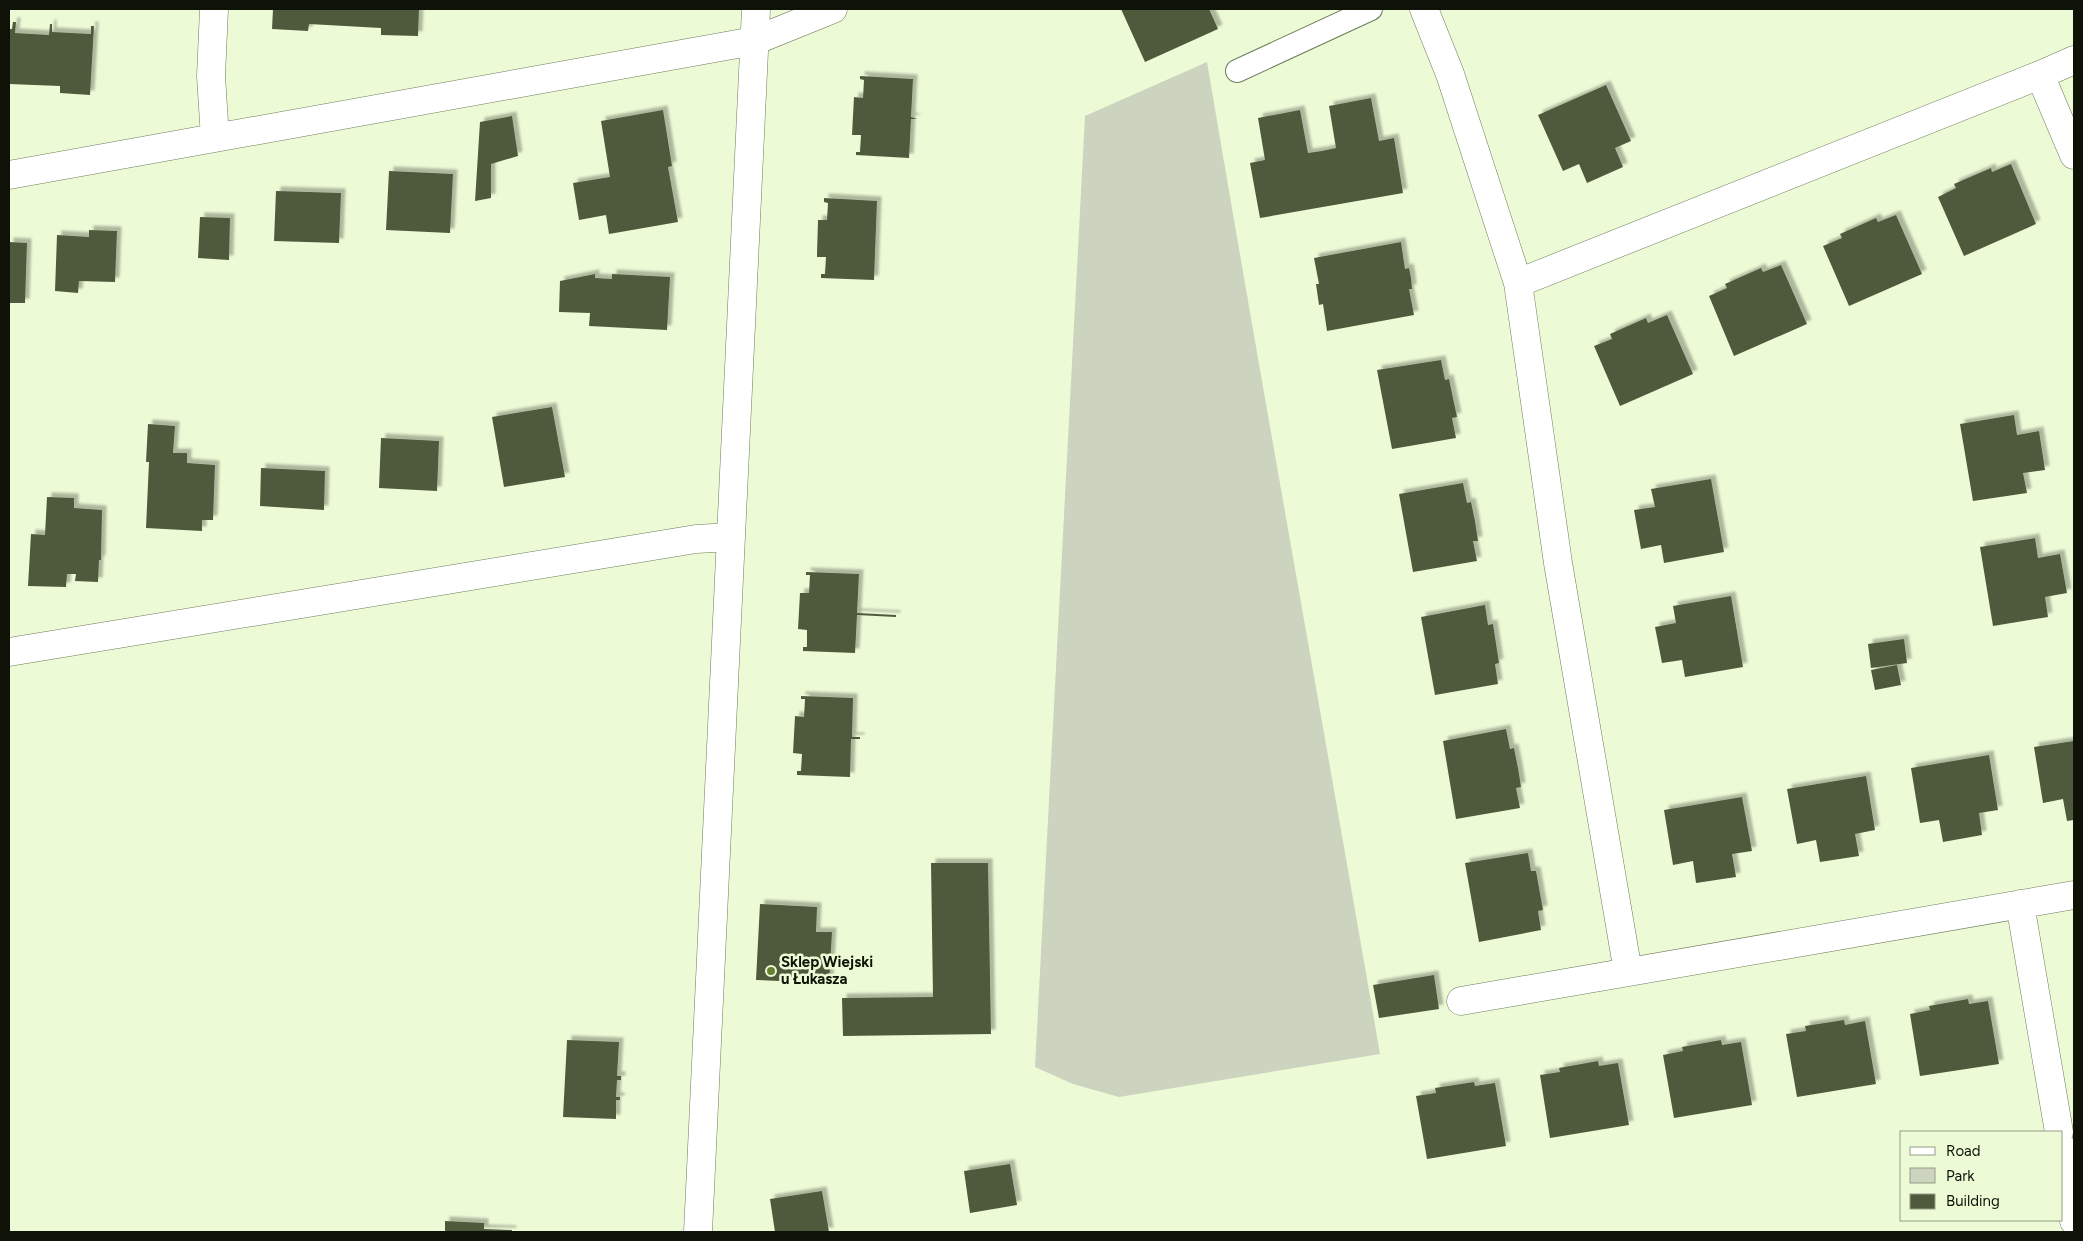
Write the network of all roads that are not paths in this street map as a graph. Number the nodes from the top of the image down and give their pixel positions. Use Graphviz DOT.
graph roads {
  1 [pos="214,9"];
  2 [pos="756,9"];
  3 [pos="833,9"];
  4 [pos="1371,9"];
  5 [pos="1424,9"];
  6 [pos="754,41"];
  7 [pos="2074,60"];
  8 [pos="1237,71"];
  9 [pos="2040,75"];
  10 [pos="215,138"];
  11 [pos="2074,155"];
  12 [pos="9,175"];
  13 [pos="1518,282"];
  14 [pos="731,538"];
  15 [pos="9,652"];
  16 [pos="2074,895"];
  17 [pos="2020,904"];
  18 [pos="1628,972"];
  19 [pos="1461,1000"];
  20 [pos="2059,1131"];
  21 [pos="2063,1154"];
  22 [pos="2074,1221"];
  23 [pos="698,1232"];
  1 -- 10 [label="street"];
  2 -- 6 [label="street"];
  3 -- 6 [label="street"];
  4 -- 8 [label="lane"];
  5 -- 13 [label="street"];
  6 -- 10 [label="street"];
  6 -- 14 [label="street"];
  7 -- 9 [label="street"];
  9 -- 11 [label="street"];
  9 -- 13 [label="street"];
  10 -- 12 [label="street"];
  13 -- 18 [label="street"];
  14 -- 15 [label="street"];
  14 -- 23 [label="street"];
  16 -- 17 [label="street"];
  17 -- 18 [label="street"];
  17 -- 20 [label="street"];
  18 -- 19 [label="street"];
  21 -- 22 [label="street"];
}
